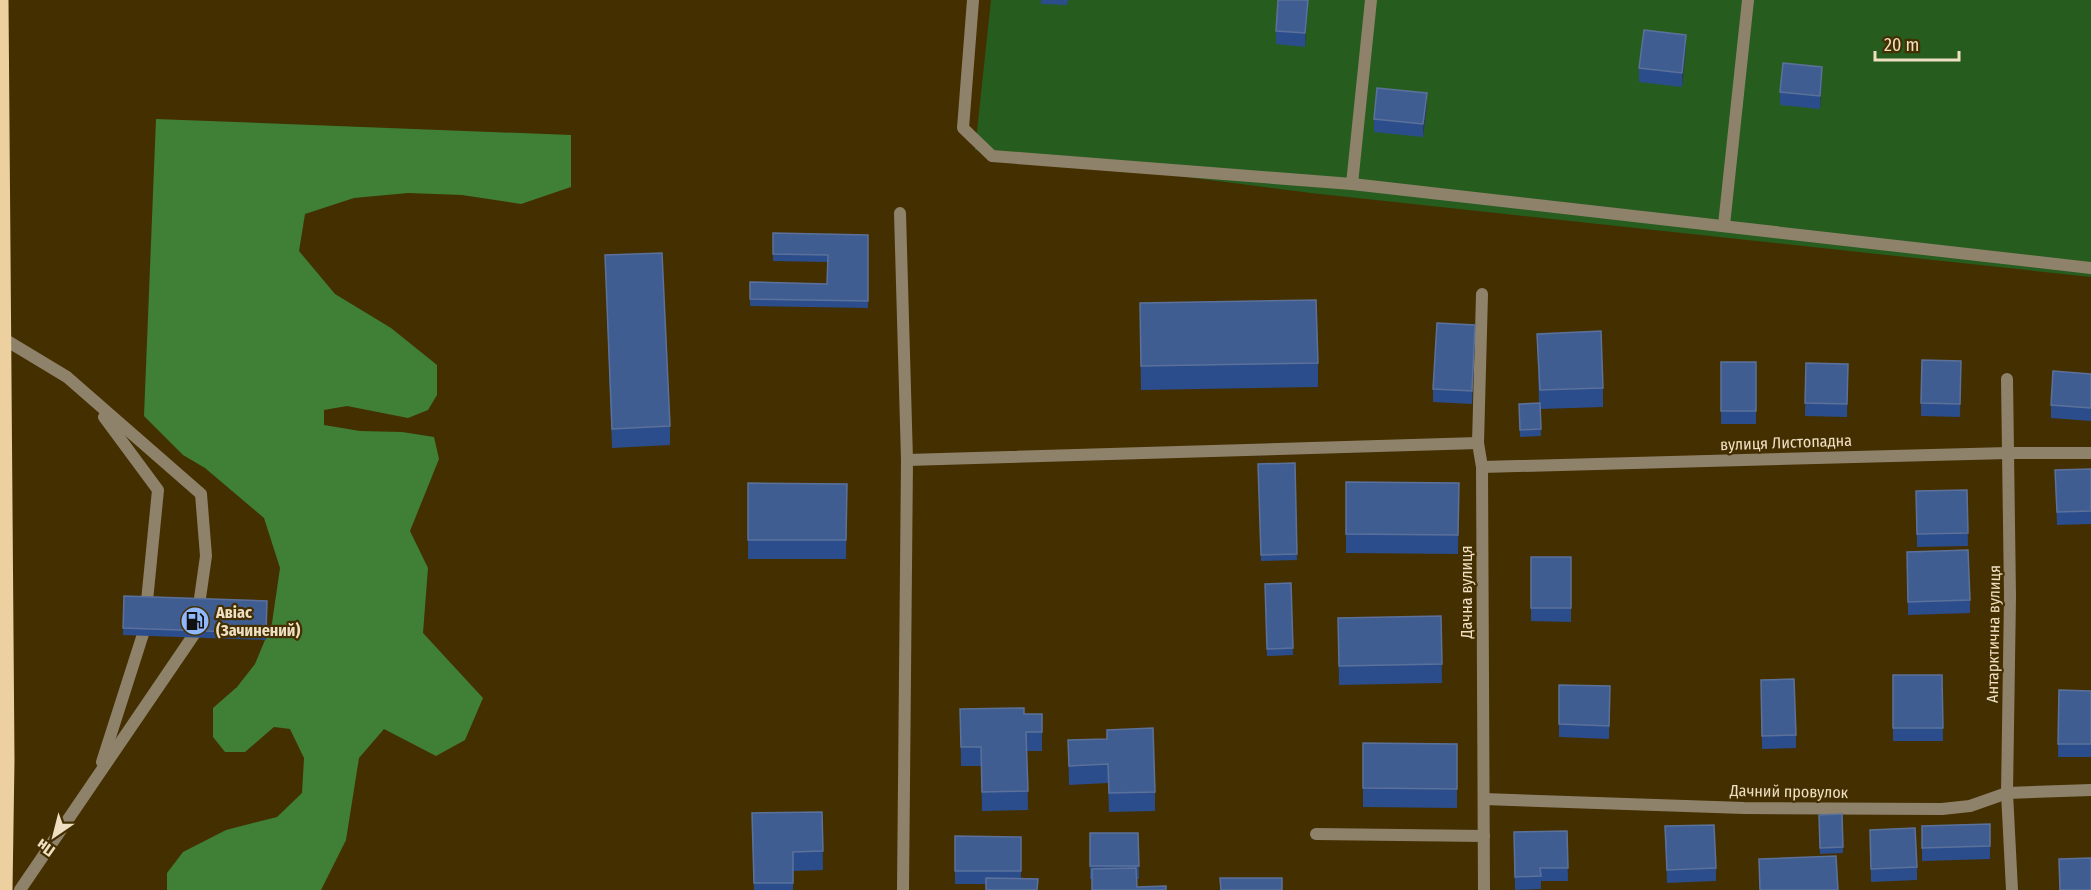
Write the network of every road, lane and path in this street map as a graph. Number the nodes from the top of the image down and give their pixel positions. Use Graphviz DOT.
graph roads {
  1 [pos="1,0"];
  2 [pos="973,0"];
  3 [pos="1371,0"];
  4 [pos="1748,0"];
  5 [pos="1,108"];
  6 [pos="1352,184"];
  7 [pos="900,213"];
  8 [pos="1724,225"];
  9 [pos="2091,268"];
  10 [pos="1482,294"];
  11 [pos="4,339"];
  12 [pos="67,377"];
  13 [pos="2007,379"];
  14 [pos="2,403"];
  15 [pos="1478,443"];
  16 [pos="2008,453"];
  17 [pos="2091,453"];
  18 [pos="907,460"];
  19 [pos="1482,467"];
  20 [pos="3,760"];
  21 [pos="98,774"];
  22 [pos="2091,790"];
  23 [pos="2007,793"];
  24 [pos="1484,799"];
  25 [pos="1316,834"];
  26 [pos="1484,836"];
  27 [pos="5,890"];
  28 [pos="20,890"];
  29 [pos="903,890"];
  30 [pos="1484,890"];
  31 [pos="2012,890"];
  1 -- 5 [label="main road"];
  2 -- 6 [label="street"];
  3 -- 6 [label="street"];
  4 -- 8 [label="street"];
  5 -- 11 [label="main road"];
  6 -- 8 [label="street"];
  7 -- 18 [label="street"];
  8 -- 9 [label="street"];
  10 -- 15 [label="street, Дачна вулиця"];
  11 -- 12 [label="street"];
  11 -- 14 [label="main road"];
  12 -- 21 [label="street"];
  12 -- 21 [label="street"];
  13 -- 16 [label="street, Антарктична вулиця"];
  14 -- 20 [label="main road"];
  15 -- 18 [label="street"];
  15 -- 19 [label="street, Дачна вулиця"];
  16 -- 17 [label="street, вулиця Листопадна"];
  16 -- 19 [label="street, вулиця Листопадна"];
  16 -- 23 [label="street, Антарктична вулиця"];
  18 -- 29 [label="street"];
  19 -- 24 [label="street, Дачна вулиця"];
  20 -- 27 [label="main road"];
  21 -- 28 [label="street"];
  22 -- 23 [label="street, Дачний провулок"];
  23 -- 24 [label="street, Дачний провулок"];
  23 -- 31 [label="street, Антарктична вулиця"];
  24 -- 26 [label="street, Дачна вулиця"];
  25 -- 26 [label="street"];
  26 -- 30 [label="street, Дачна вулиця"];
}
